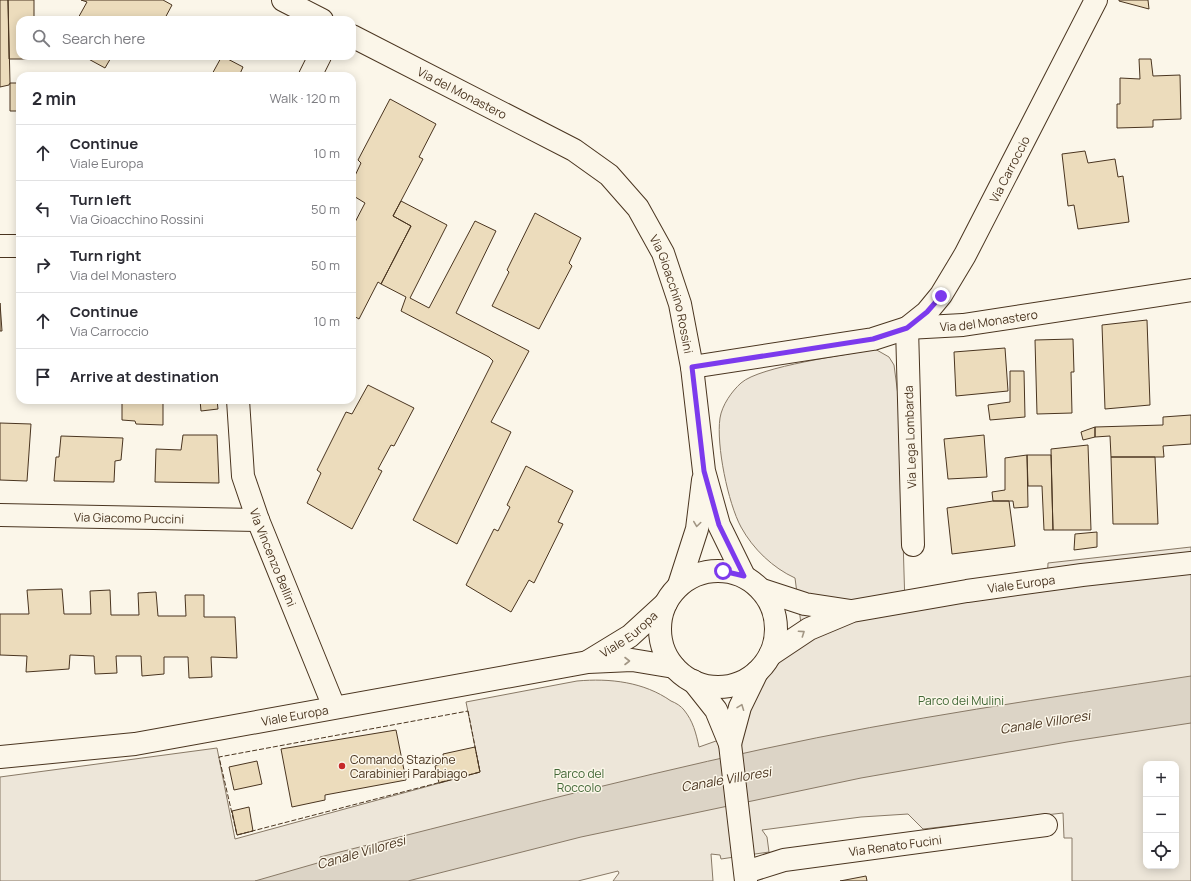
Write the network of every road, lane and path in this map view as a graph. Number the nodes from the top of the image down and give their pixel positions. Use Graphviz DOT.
graph roads {
  1 [pos="283,0"];
  2 [pos="1096,0"];
  3 [pos="314,16"];
  4 [pos="356,38"];
  5 [pos="318,60"];
  6 [pos="312,72"];
  7 [pos="574,150"];
  8 [pos="0,246"];
  9 [pos="16,246"];
  10 [pos="1191,290"];
  11 [pos="907,328"];
  12 [pos="692,367"];
  13 [pos="238,404"];
  14 [pos="704,471"];
  15 [pos="0,515"];
  16 [pos="258,520"];
  17 [pos="913,545"];
  18 [pos="1191,563"];
  19 [pos="744,576"];
  20 [pos="679,585"];
  21 [pos="762,590"];
  22 [pos="666,603"];
  23 [pos="852,611"];
  24 [pos="770,655"];
  25 [pos="588,662"];
  26 [pos="674,667"];
  27 [pos="757,672"];
  28 [pos="693,681"];
  29 [pos="334,707"];
  30 [pos="730,744"];
  31 [pos="0,757"];
  32 [pos="1046,825"];
  33 [pos="746,876"];
  1 -- 3 [label="street"];
  2 -- 11 [label="street, Via Carroccio"];
  4 -- 7 [label="street, Via del Monastero"];
  5 -- 6 [label="street"];
  7 -- 12 [label="street, Via Gioacchino Rossini"];
  8 -- 9 [label="street"];
  10 -- 11 [label="street, Via del Monastero"];
  11 -- 12 [label="street, Via del Monastero"];
  11 -- 17 [label="street, Via Lega Lombarda"];
  12 -- 14 [label="street, Via Gioacchino Rossini"];
  13 -- 16 [label="street, Via Vincenzo Bellini"];
  14 -- 19 [label="street, Via Gioacchino Rossini"];
  14 -- 20 [label="street, Via Gioacchino Rossini, one-way"];
  15 -- 16 [label="street, Via Giacomo Puccini"];
  16 -- 29 [label="street, Via Vincenzo Bellini"];
  18 -- 23 [label="street, Viale Europa"];
  19 -- 20 [label="street, Viale Europa"];
  19 -- 21 [label="street, Viale Europa"];
  20 -- 22 [label="street, Viale Europa"];
  21 -- 23 [label="street, Viale Europa"];
  21 -- 24 [label="street, Viale Europa"];
  22 -- 25 [label="street, Viale Europa"];
  22 -- 26 [label="street, Viale Europa"];
  24 -- 23 [label="street, Viale Europa, one-way"];
  24 -- 27 [label="street, Viale Europa"];
  25 -- 26 [label="street, Viale Europa, one-way"];
  25 -- 29 [label="street, Viale Europa"];
  26 -- 28 [label="street, Viale Europa"];
  27 -- 28 [label="street, Viale Europa"];
  30 -- 27 [label="street, one-way"];
  28 -- 30 [label="street"];
  29 -- 31 [label="street, Viale Europa"];
  30 -- 33 [label="street"];
  32 -- 33 [label="street, Via Renato Fucini"];
}
